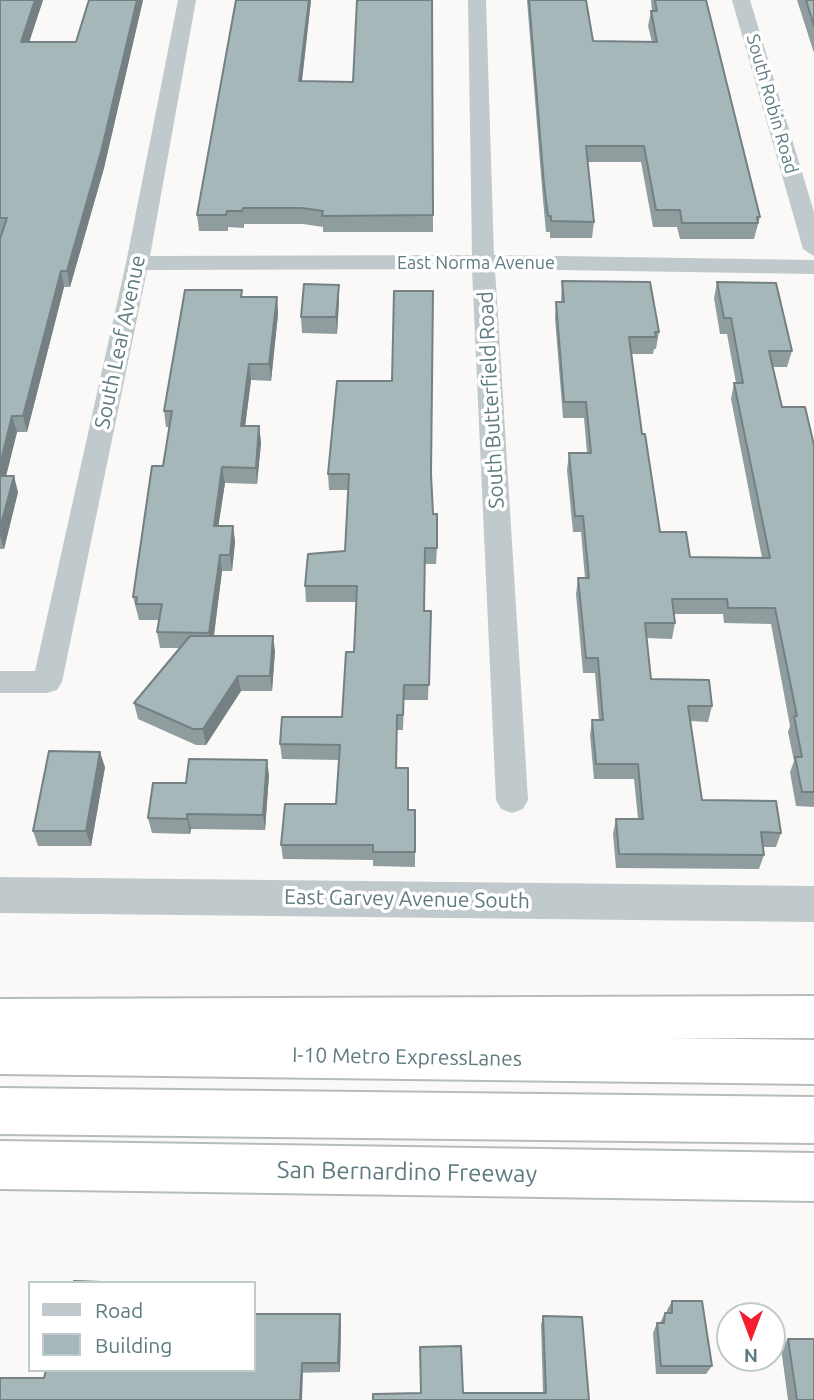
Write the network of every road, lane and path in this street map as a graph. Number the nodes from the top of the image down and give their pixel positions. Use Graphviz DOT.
graph roads {
  1 [pos="187,0"];
  2 [pos="477,0"];
  3 [pos="741,0"];
  4 [pos="814,249"];
  5 [pos="483,262"];
  6 [pos="137,263"];
  7 [pos="814,267"];
  8 [pos="0,682"];
  9 [pos="512,800"];
  10 [pos="0,895"];
  11 [pos="814,904"];
  12 [pos="814,1017"];
  13 [pos="0,1020"];
  14 [pos="0,1052"];
  15 [pos="814,1062"];
  16 [pos="0,1111"];
  17 [pos="814,1120"];
  18 [pos="0,1165"];
  19 [pos="814,1177"];
  1 -- 6 [label="street, South Leaf Avenue"];
  2 -- 5 [label="street, South Butterfield Road"];
  3 -- 4 [label="street, South Robin Road"];
  5 -- 6 [label="street, East Norma Avenue"];
  5 -- 7 [label="street, East Norma Avenue"];
  5 -- 9 [label="street, South Butterfield Road"];
  6 -- 8 [label="street, South Leaf Avenue"];
  10 -- 11 [label="street, East Garvey Avenue South"];
  12 -- 13 [label="highway"];
  14 -- 15 [label="highway, I-10 Metro ExpressLanes"];
  16 -- 17 [label="highway"];
  18 -- 19 [label="highway, San Bernardino Freeway"];
}
